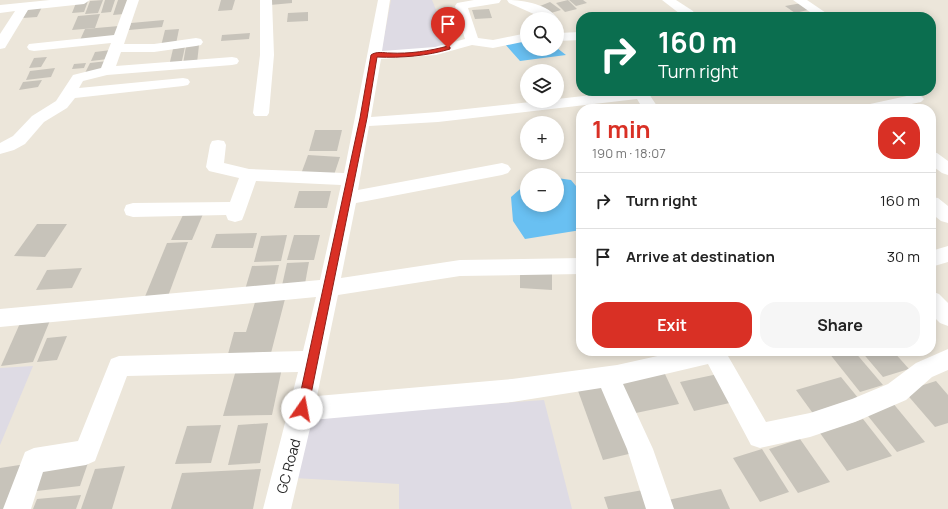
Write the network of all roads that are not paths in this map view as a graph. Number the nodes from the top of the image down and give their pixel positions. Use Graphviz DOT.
graph roads {
  1 [pos="84,0"];
  2 [pos="133,0"];
  3 [pos="266,0"];
  4 [pos="384,0"];
  5 [pos="494,0"];
  6 [pos="513,0"];
  7 [pos="668,0"];
  8 [pos="799,0"];
  9 [pos="49,2"];
  10 [pos="23,4"];
  11 [pos="0,9"];
  12 [pos="541,12"];
  13 [pos="686,12"];
  14 [pos="818,12"];
  15 [pos="576,36"];
  16 [pos="564,37"];
  17 [pos="520,38"];
  18 [pos="472,41"];
  19 [pos="196,42"];
  20 [pos="117,43"];
  21 [pos="0,45"];
  22 [pos="34,47"];
  23 [pos="375,55"];
  24 [pos="232,61"];
  25 [pos="107,71"];
  26 [pos="182,82"];
  27 [pos="68,94"];
  28 [pos="624,96"];
  29 [pos="916,99"];
  30 [pos="890,104"];
  31 [pos="261,113"];
  32 [pos="363,122"];
  33 [pos="218,145"];
  34 [pos="0,149"];
  35 [pos="936,161"];
  36 [pos="502,169"];
  37 [pos="948,169"];
  38 [pos="249,175"];
  39 [pos="349,188"];
  40 [pos="936,207"];
  41 [pos="133,210"];
  42 [pos="948,216"];
  43 [pos="948,254"];
  44 [pos="936,258"];
  45 [pos="576,266"];
  46 [pos="328,288"];
  47 [pos="936,305"];
  48 [pos="948,317"];
  49 [pos="0,318"];
  50 [pos="700,356"];
  51 [pos="719,356"];
  52 [pos="948,359"];
  53 [pos="312,361"];
  54 [pos="608,377"];
  55 [pos="302,409"];
  56 [pos="17,509"];
  57 [pos="276,509"];
  58 [pos="660,509"];
  1 -- 9 [label="street"];
  2 -- 20 [label="street"];
  3 -- 31 [label="street"];
  4 -- 23 [label="street, GC Road"];
  5 -- 18 [label="street"];
  6 -- 12 [label="street"];
  7 -- 13 [label="street"];
  8 -- 14 [label="street"];
  9 -- 10 [label="street"];
  10 -- 11 [label="street"];
  10 -- 21 [label="street"];
  15 -- 16 [label="street"];
  17 -- 18 [label="street"];
  18 -- 23 [label="street"];
  19 -- 20 [label="street"];
  20 -- 22 [label="street"];
  20 -- 25 [label="street"];
  23 -- 32 [label="street, GC Road"];
  24 -- 25 [label="street"];
  25 -- 27 [label="street"];
  26 -- 27 [label="street"];
  27 -- 34 [label="street"];
  28 -- 32 [label="street"];
  29 -- 30 [label="street"];
  32 -- 39 [label="street, GC Road"];
  33 -- 38 [label="street"];
  35 -- 37 [label="street"];
  36 -- 39 [label="street"];
  38 -- 39 [label="street"];
  38 -- 41 [label="street"];
  39 -- 46 [label="street, GC Road"];
  40 -- 42 [label="street"];
  43 -- 44 [label="street"];
  45 -- 46 [label="street"];
  46 -- 49 [label="street"];
  46 -- 53 [label="street, GC Road"];
  47 -- 48 [label="street"];
  50 -- 54 [label="street"];
  51 -- 52 [label="street"];
  53 -- 55 [label="street, GC Road"];
  53 -- 56 [label="street"];
  54 -- 55 [label="street"];
  54 -- 58 [label="street"];
  55 -- 57 [label="street, GC Road"];
}
